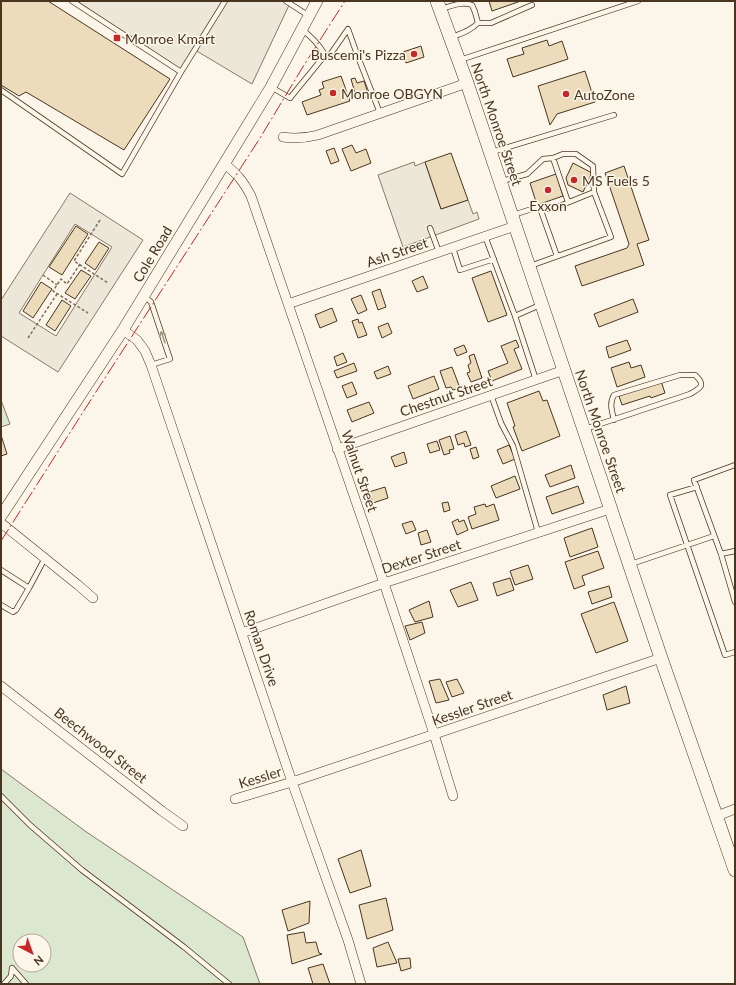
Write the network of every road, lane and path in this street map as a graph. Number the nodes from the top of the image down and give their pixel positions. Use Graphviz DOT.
graph roads {
  1 [pos="72,1"];
  2 [pos="83,1"];
  3 [pos="225,1"];
  4 [pos="286,1"];
  5 [pos="317,1"];
  6 [pos="638,1"];
  7 [pos="439,5"];
  8 [pos="532,5"];
  9 [pos="80,6"];
  10 [pos="308,16"];
  11 [pos="478,23"];
  12 [pos="302,29"];
  13 [pos="450,38"];
  14 [pos="328,55"];
  15 [pos="358,57"];
  16 [pos="459,60"];
  17 [pos="181,72"];
  18 [pos="467,83"];
  19 [pos="271,87"];
  20 [pos="1,90"];
  21 [pos="380,113"];
  22 [pos="614,115"];
  23 [pos="283,137"];
  24 [pos="490,153"];
  25 [pos="553,158"];
  26 [pos="225,164"];
  27 [pos="500,182"];
  28 [pos="594,192"];
  29 [pos="568,202"];
  30 [pos="540,208"];
  31 [pos="100,220"];
  32 [pos="513,221"];
  33 [pos="430,228"];
  34 [pos="485,236"];
  35 [pos="452,248"];
  36 [pos="439,252"];
  37 [pos="557,256"];
  38 [pos="494,259"];
  39 [pos="80,264"];
  40 [pos="528,266"];
  41 [pos="43,275"];
  42 [pos="108,282"];
  43 [pos="57,285"];
  44 [pos="57,294"];
  45 [pos="144,296"];
  46 [pos="288,304"];
  47 [pos="542,304"];
  48 [pos="88,313"];
  49 [pos="515,316"];
  50 [pos="123,330"];
  51 [pos="28,338"];
  52 [pos="151,365"];
  53 [pos="564,370"];
  54 [pos="536,380"];
  55 [pos="491,395"];
  56 [pos="614,420"];
  57 [pos="584,430"];
  58 [pos="338,449"];
  59 [pos="735,465"];
  60 [pos="697,487"];
  61 [pos="610,509"];
  62 [pos="1,516"];
  63 [pos="1,523"];
  64 [pos="538,532"];
  65 [pos="714,536"];
  66 [pos="687,545"];
  67 [pos="735,551"];
  68 [pos="721,554"];
  69 [pos="45,558"];
  70 [pos="629,565"];
  71 [pos="1,570"];
  72 [pos="384,583"];
  73 [pos="29,588"];
  74 [pos="93,598"];
  75 [pos="735,602"];
  76 [pos="1,605"];
  77 [pos="242,633"];
  78 [pos="735,652"];
  79 [pos="661,658"];
  80 [pos="1,686"];
  81 [pos="434,734"];
  82 [pos="292,782"];
  83 [pos="1,796"];
  84 [pos="453,796"];
  85 [pos="235,799"];
  86 [pos="735,809"];
  87 [pos="717,816"];
  88 [pos="183,826"];
  89 [pos="735,870"];
  90 [pos="4,984"];
  91 [pos="26,984"];
  92 [pos="229,984"];
  93 [pos="361,984"];
  1 -- 9 [label="lane"];
  2 -- 9 [label="lane"];
  3 -- 17 [label="lane"];
  4 -- 10 [label="lane"];
  5 -- 10 [label="street, Cole Road"];
  6 -- 16 [label="lane"];
  7 -- 11 [label="lane"];
  7 -- 13 [label="main road, North Monroe Street"];
  8 -- 11 [label="lane"];
  9 -- 17 [label="lane"];
  10 -- 12 [label="street, Cole Road"];
  11 -- 13 [label="lane"];
  12 -- 14 [label="lane"];
  12 -- 19 [label="street, Cole Road"];
  13 -- 16 [label="main road, North Monroe Street"];
  14 -- 15 [label="lane"];
  14 -- 15 [label="lane"];
  14 -- 19 [label="lane"];
  15 -- 21 [label="lane"];
  16 -- 18 [label="main road, North Monroe Street"];
  17 -- 20 [label="lane"];
  18 -- 21 [label="street"];
  18 -- 24 [label="main road, North Monroe Street"];
  19 -- 26 [label="street, Cole Road"];
  21 -- 23 [label="street"];
  22 -- 24 [label="lane"];
  24 -- 27 [label="main road, North Monroe Street"];
  25 -- 27 [label="lane"];
  25 -- 28 [label="lane"];
  25 -- 29 [label="lane"];
  26 -- 45 [label="street, Cole Road"];
  26 -- 46 [label="street, Walnut Street"];
  27 -- 32 [label="main road, North Monroe Street"];
  28 -- 29 [label="lane"];
  28 -- 37 [label="lane"];
  29 -- 30 [label="lane"];
  30 -- 32 [label="lane"];
  30 -- 37 [label="lane"];
  31 -- 39 [label="path"];
  32 -- 34 [label="street, Ash Street"];
  32 -- 40 [label="main road, North Monroe Street"];
  33 -- 36 [label="lane"];
  34 -- 35 [label="street, Ash Street"];
  34 -- 38 [label="lane"];
  35 -- 36 [label="street, Ash Street"];
  35 -- 38 [label="lane"];
  36 -- 46 [label="street, Ash Street"];
  37 -- 40 [label="lane"];
  38 -- 49 [label="lane"];
  39 -- 42 [label="path"];
  39 -- 43 [label="path"];
  40 -- 47 [label="main road, North Monroe Street"];
  41 -- 43 [label="path"];
  43 -- 44 [label="path"];
  44 -- 48 [label="path"];
  44 -- 51 [label="path"];
  45 -- 50 [label="street, Cole Road"];
  52 -- 45 [label="lane, one-way"];
  46 -- 58 [label="street, Walnut Street"];
  47 -- 49 [label="lane"];
  47 -- 53 [label="main road, North Monroe Street"];
  49 -- 54 [label="lane"];
  50 -- 52 [label="street, Roman Drive"];
  50 -- 62 [label="street, Cole Road"];
  52 -- 77 [label="street, Roman Drive"];
  53 -- 54 [label="street, Chestnut Street"];
  53 -- 57 [label="main road, North Monroe Street"];
  54 -- 55 [label="street, Chestnut Street"];
  55 -- 58 [label="street, Chestnut Street"];
  55 -- 64 [label="lane"];
  56 -- 56 [label="lane"];
  56 -- 57 [label="lane"];
  57 -- 61 [label="main road, North Monroe Street"];
  58 -- 72 [label="street, Walnut Street"];
  59 -- 60 [label="lane"];
  60 -- 65 [label="lane"];
  60 -- 66 [label="lane"];
  61 -- 64 [label="street, Dexter Street"];
  61 -- 70 [label="main road, North Monroe Street"];
  63 -- 69 [label="street"];
  64 -- 72 [label="street, Dexter Street"];
  65 -- 66 [label="lane"];
  65 -- 68 [label="lane"];
  66 -- 70 [label="lane"];
  66 -- 78 [label="lane"];
  67 -- 68 [label="lane"];
  68 -- 75 [label="lane"];
  69 -- 73 [label="lane"];
  69 -- 74 [label="street"];
  70 -- 79 [label="main road, North Monroe Street"];
  71 -- 73 [label="lane"];
  72 -- 77 [label="street, Dexter Street"];
  72 -- 81 [label="street, Walnut Street"];
  73 -- 76 [label="lane"];
  77 -- 82 [label="street, Roman Drive"];
  79 -- 81 [label="street, Kessler Street"];
  79 -- 87 [label="main road, North Monroe Street"];
  80 -- 88 [label="street, Beechwood Street"];
  81 -- 82 [label="street, Kessler Street"];
  81 -- 84 [label="street, Walnut Street"];
  82 -- 85 [label="street, Kessler"];
  82 -- 93 [label="street, Roman Drive"];
  83 -- 92 [label="lane"];
  86 -- 87 [label="street"];
  87 -- 89 [label="main road, North Monroe Street"];
  90 -- 91 [label="lane"];
}
